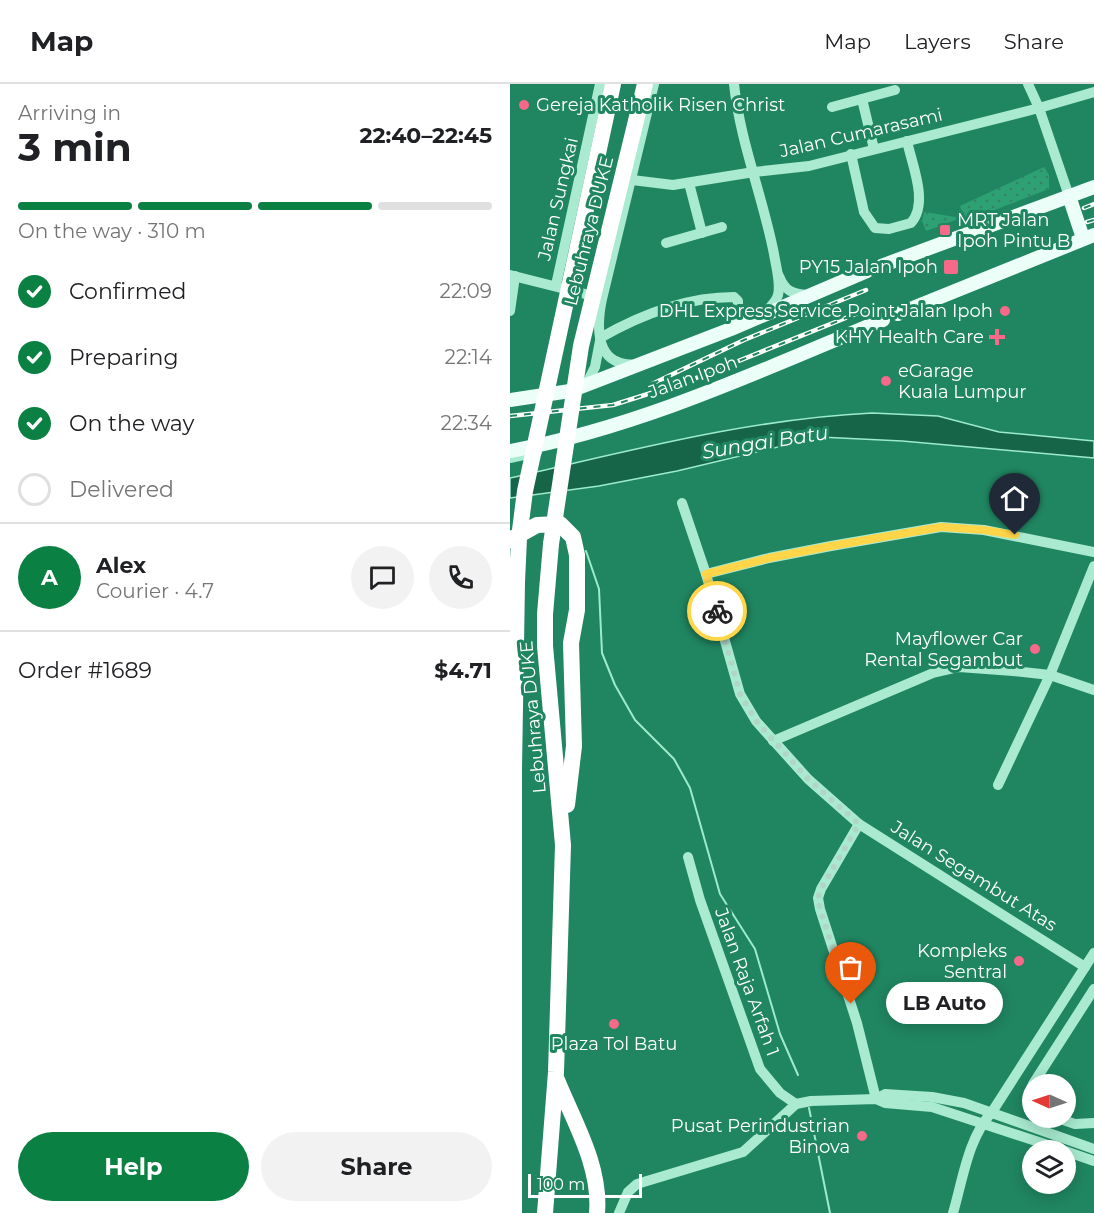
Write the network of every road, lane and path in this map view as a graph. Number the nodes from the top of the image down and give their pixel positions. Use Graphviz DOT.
graph roads {
  1 [pos="600,84"];
  2 [pos="608,84"];
  3 [pos="613,84"];
  4 [pos="645,84"];
  5 [pos="654,84"];
  6 [pos="734,84"];
  7 [pos="1028,84"];
  8 [pos="895,90"];
  9 [pos="1094,92"];
  10 [pos="862,99"];
  11 [pos="832,107"];
  12 [pos="1038,108"];
  13 [pos="907,141"];
  14 [pos="874,149"];
  15 [pos="850,154"];
  16 [pos="754,172"];
  17 [pos="632,180"];
  18 [pos="689,183"];
  19 [pos="1094,187"];
  20 [pos="1069,196"];
  21 [pos="722,227"];
  22 [pos="702,233"];
  23 [pos="1088,236"];
  24 [pos="666,243"];
  25 [pos="881,266"];
  26 [pos="777,270"];
  27 [pos="867,271"];
  28 [pos="513,275"];
  29 [pos="559,286"];
  30 [pos="810,295"];
  31 [pos="602,299"];
  32 [pos="510,311"];
  33 [pos="898,314"];
  34 [pos="761,316"];
  35 [pos="883,320"];
  36 [pos="731,329"];
  37 [pos="600,338"];
  38 [pos="638,365"];
  39 [pos="586,385"];
  40 [pos="530,398"];
  41 [pos="510,400"];
  42 [pos="579,436"];
  43 [pos="510,451"];
  44 [pos="510,458"];
  45 [pos="682,503"];
  46 [pos="561,524"];
  47 [pos="510,532"];
  48 [pos="510,540"];
  49 [pos="1094,552"];
  50 [pos="1094,566"];
  51 [pos="706,574"];
  52 [pos="1050,675"];
  53 [pos="1094,690"];
  54 [pos="510,738"];
  55 [pos="773,741"];
  56 [pos="514,769"];
  57 [pos="998,785"];
  58 [pos="859,824"];
  59 [pos="563,845"];
  60 [pos="515,850"];
  61 [pos="688,857"];
  62 [pos="510,872"];
  63 [pos="1094,955"];
  64 [pos="1085,966"];
  65 [pos="515,969"];
  66 [pos="1094,989"];
  67 [pos="1060,1007"];
  68 [pos="1077,1017"];
  69 [pos="510,1022"];
  70 [pos="1039,1074"];
  71 [pos="556,1077"];
  72 [pos="876,1099"];
  73 [pos="796,1104"];
  74 [pos="992,1112"];
  75 [pos="982,1123"];
  76 [pos="1076,1124"];
  77 [pos="1094,1124"];
  78 [pos="1032,1140"];
  79 [pos="1094,1149"];
  80 [pos="1076,1155"];
  81 [pos="1094,1161"];
  82 [pos="514,1213"];
  83 [pos="545,1213"];
  84 [pos="597,1213"];
  85 [pos="619,1213"];
  86 [pos="953,1213"];
  1 -- 29 [label="street, Jalan Sungkai"];
  2 -- 29 [label="street"];
  3 -- 56 [label="highway, Lebuhraya DUKE, bridge"];
  4 -- 59 [label="highway, Lebuhraya DUKE, bridge"];
  5 -- 17 [label="street"];
  6 -- 16 [label="street"];
  7 -- 12 [label="street"];
  8 -- 10 [label="street"];
  9 -- 12 [label="street, Jalan Cumarasami"];
  10 -- 11 [label="street"];
  10 -- 14 [label="street"];
  12 -- 13 [label="street, Jalan Cumarasami"];
  12 -- 20 [label="street"];
  13 -- 14 [label="street, Jalan Cumarasami"];
  13 -- 15 [label="street"];
  14 -- 15 [label="street, Jalan Cumarasami"];
  15 -- 16 [label="street, Jalan Cumarasami"];
  16 -- 18 [label="street, Jalan Cumarasami"];
  16 -- 26 [label="street"];
  17 -- 18 [label="street, Jalan Cumarasami"];
  17 -- 31 [label="street"];
  18 -- 22 [label="street"];
  19 -- 20 [label="main road"];
  20 -- 23 [label="main road"];
  20 -- 25 [label="main road"];
  21 -- 22 [label="street"];
  22 -- 24 [label="street"];
  23 -- 33 [label="main road"];
  26 -- 30 [label="street"];
  26 -- 34 [label="street"];
  27 -- 30 [label="main road, Jalan Ipoh"];
  28 -- 29 [label="street"];
  28 -- 32 [label="street"];
  29 -- 31 [label="street"];
  29 -- 40 [label="street"];
  30 -- 34 [label="main road, Jalan Ipoh"];
  31 -- 37 [label="street"];
  34 -- 36 [label="main road, Jalan Ipoh"];
  35 -- 42 [label="main road, Jalan Ipoh"];
  36 -- 37 [label="street"];
  36 -- 38 [label="main road, Jalan Ipoh"];
  37 -- 38 [label="street"];
  37 -- 39 [label="street"];
  38 -- 39 [label="main road, Jalan Ipoh"];
  39 -- 40 [label="main road, Jalan Ipoh"];
  40 -- 41 [label="main road, Jalan Ipoh"];
  42 -- 43 [label="main road, Jalan Ipoh"];
  42 -- 44 [label="street"];
  45 -- 51 [label="street, Jalan Segambut Atas"];
  46 -- 47 [label="highway"];
  46 -- 48 [label="highway"];
  46 -- 59 [label="highway"];
  49 -- 51 [label="street"];
  50 -- 52 [label="street"];
  51 -- 55 [label="street, Jalan Segambut Atas"];
  52 -- 53 [label="street"];
  52 -- 55 [label="street"];
  52 -- 57 [label="street"];
  54 -- 56 [label="highway"];
  55 -- 58 [label="street, Jalan Segambut Atas"];
  56 -- 60 [label="highway, Lebuhraya DUKE"];
  58 -- 64 [label="street, Jalan Segambut Atas"];
  58 -- 72 [label="street"];
  59 -- 71 [label="highway, Lebuhraya DUKE"];
  60 -- 62 [label="highway"];
  60 -- 65 [label="highway, Lebuhraya DUKE"];
  61 -- 73 [label="street, Jalan Raja Arfah 1"];
  63 -- 64 [label="street"];
  64 -- 67 [label="street"];
  65 -- 69 [label="highway"];
  65 -- 82 [label="highway, Lebuhraya DUKE"];
  66 -- 68 [label="street"];
  67 -- 68 [label="street"];
  67 -- 74 [label="street"];
  68 -- 70 [label="street"];
  71 -- 83 [label="highway, Lebuhraya DUKE"];
  71 -- 84 [label="highway"];
  72 -- 73 [label="street"];
  72 -- 74 [label="street"];
  72 -- 75 [label="street"];
  73 -- 85 [label="street"];
  74 -- 75 [label="street"];
  74 -- 79 [label="street"];
  75 -- 78 [label="street"];
  75 -- 86 [label="street"];
  76 -- 77 [label="street"];
  80 -- 81 [label="street"];
}
